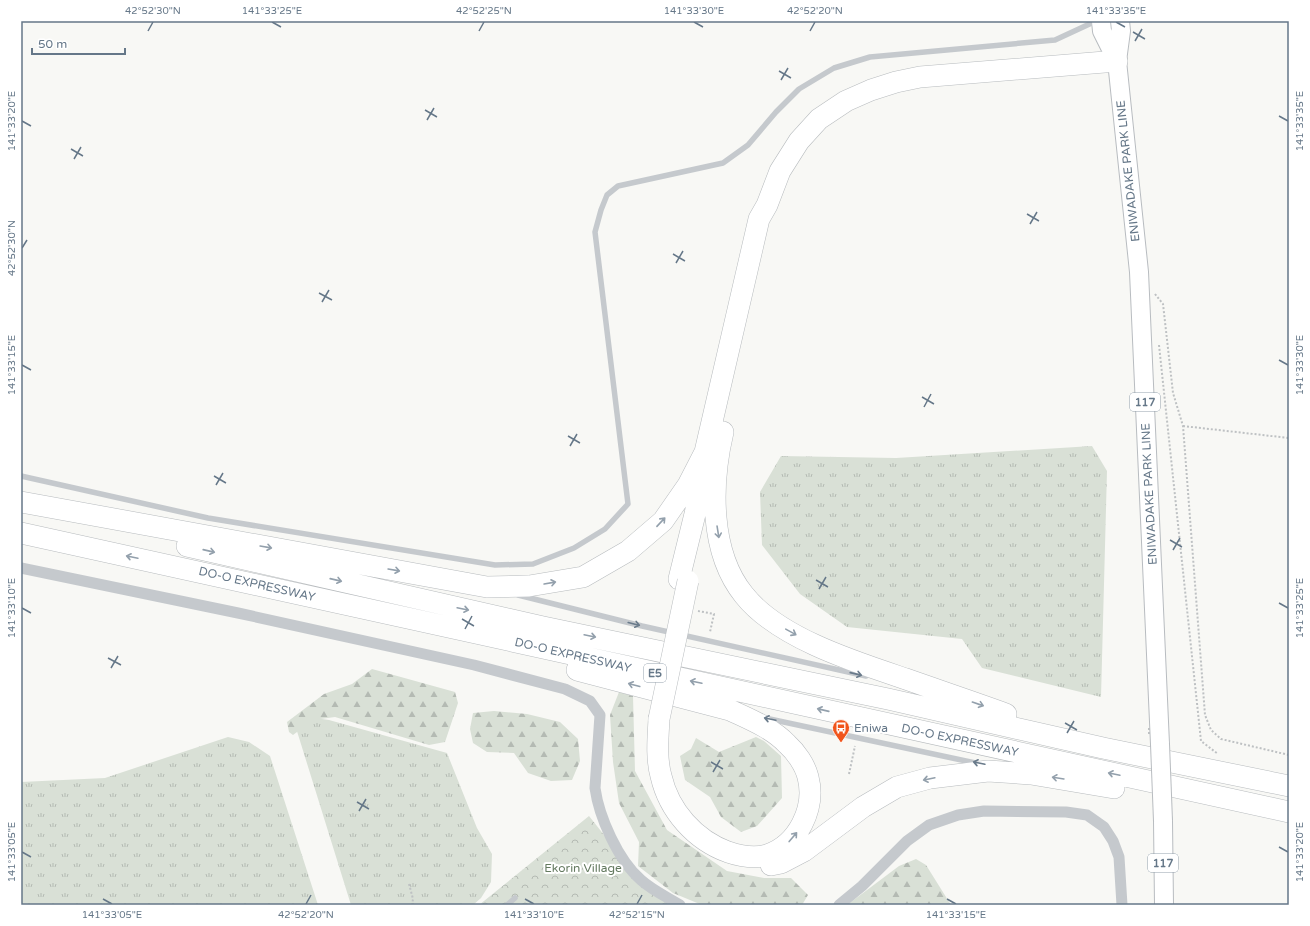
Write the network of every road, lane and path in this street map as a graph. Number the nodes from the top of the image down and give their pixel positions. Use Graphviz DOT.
graph roads {
  1 [pos="1096,21"];
  2 [pos="1101,21"];
  3 [pos="1120,21"];
  4 [pos="1117,61"];
  5 [pos="1155,293"];
  6 [pos="1182,426"];
  7 [pos="1289,438"];
  8 [pos="711,454"];
  9 [pos="21,476"];
  10 [pos="21,502"];
  11 [pos="21,508"];
  12 [pos="21,533"];
  13 [pos="166,564"];
  14 [pos="21,568"];
  15 [pos="487,587"];
  16 [pos="691,610"];
  17 [pos="710,633"];
  18 [pos="873,678"];
  19 [pos="896,683"];
  20 [pos="958,697"];
  21 [pos="730,710"];
  22 [pos="654,717"];
  23 [pos="856,744"];
  24 [pos="1103,748"];
  25 [pos="1289,755"];
  26 [pos="849,774"];
  27 [pos="1031,774"];
  28 [pos="1289,786"];
  29 [pos="1289,812"];
  30 [pos="1289,823"];
  31 [pos="408,884"];
  32 [pos="516,898"];
  33 [pos="412,905"];
  34 [pos="507,905"];
  35 [pos="680,905"];
  36 [pos="839,905"];
  37 [pos="1122,905"];
  38 [pos="1164,905"];
  1 -- 9 [label="lane"];
  2 -- 4 [label="main road, ENIWADAKE PARK LINE / 117"];
  3 -- 4 [label="main road, ENIWADAKE PARK LINE / 117"];
  4 -- 8 [label="highway"];
  4 -- 38 [label="main road, ENIWADAKE PARK LINE / 117, bridge"];
  5 -- 6 [label="path"];
  6 -- 7 [label="path"];
  6 -- 25 [label="path"];
  15 -- 8 [label="highway, one-way"];
  8 -- 20 [label="highway, one-way"];
  8 -- 22 [label="highway, bridge"];
  10 -- 15 [label="highway, one-way"];
  11 -- 24 [label="highway, DO-O EXPRESSWAY / E5, one-way"];
  13 -- 12 [label="highway, DO-O EXPRESSWAY / E5, one-way"];
  21 -- 13 [label="highway, one-way"];
  29 -- 13 [label="highway, DO-O EXPRESSWAY / E5, one-way"];
  14 -- 35 [label="street"];
  15 -- 18 [label="lane, one-way"];
  16 -- 17 [label="path"];
  19 -- 20 [label="lane"];
  20 -- 24 [label="highway, one-way"];
  22 -- 21 [label="highway, one-way"];
  27 -- 21 [label="lane, one-way"];
  27 -- 22 [label="highway, one-way"];
  23 -- 26 [label="path"];
  24 -- 28 [label="highway, DO-O EXPRESSWAY / E5"];
  30 -- 27 [label="highway, one-way"];
  31 -- 33 [label="path"];
  32 -- 34 [label="lane"];
  36 -- 37 [label="street"];
}
